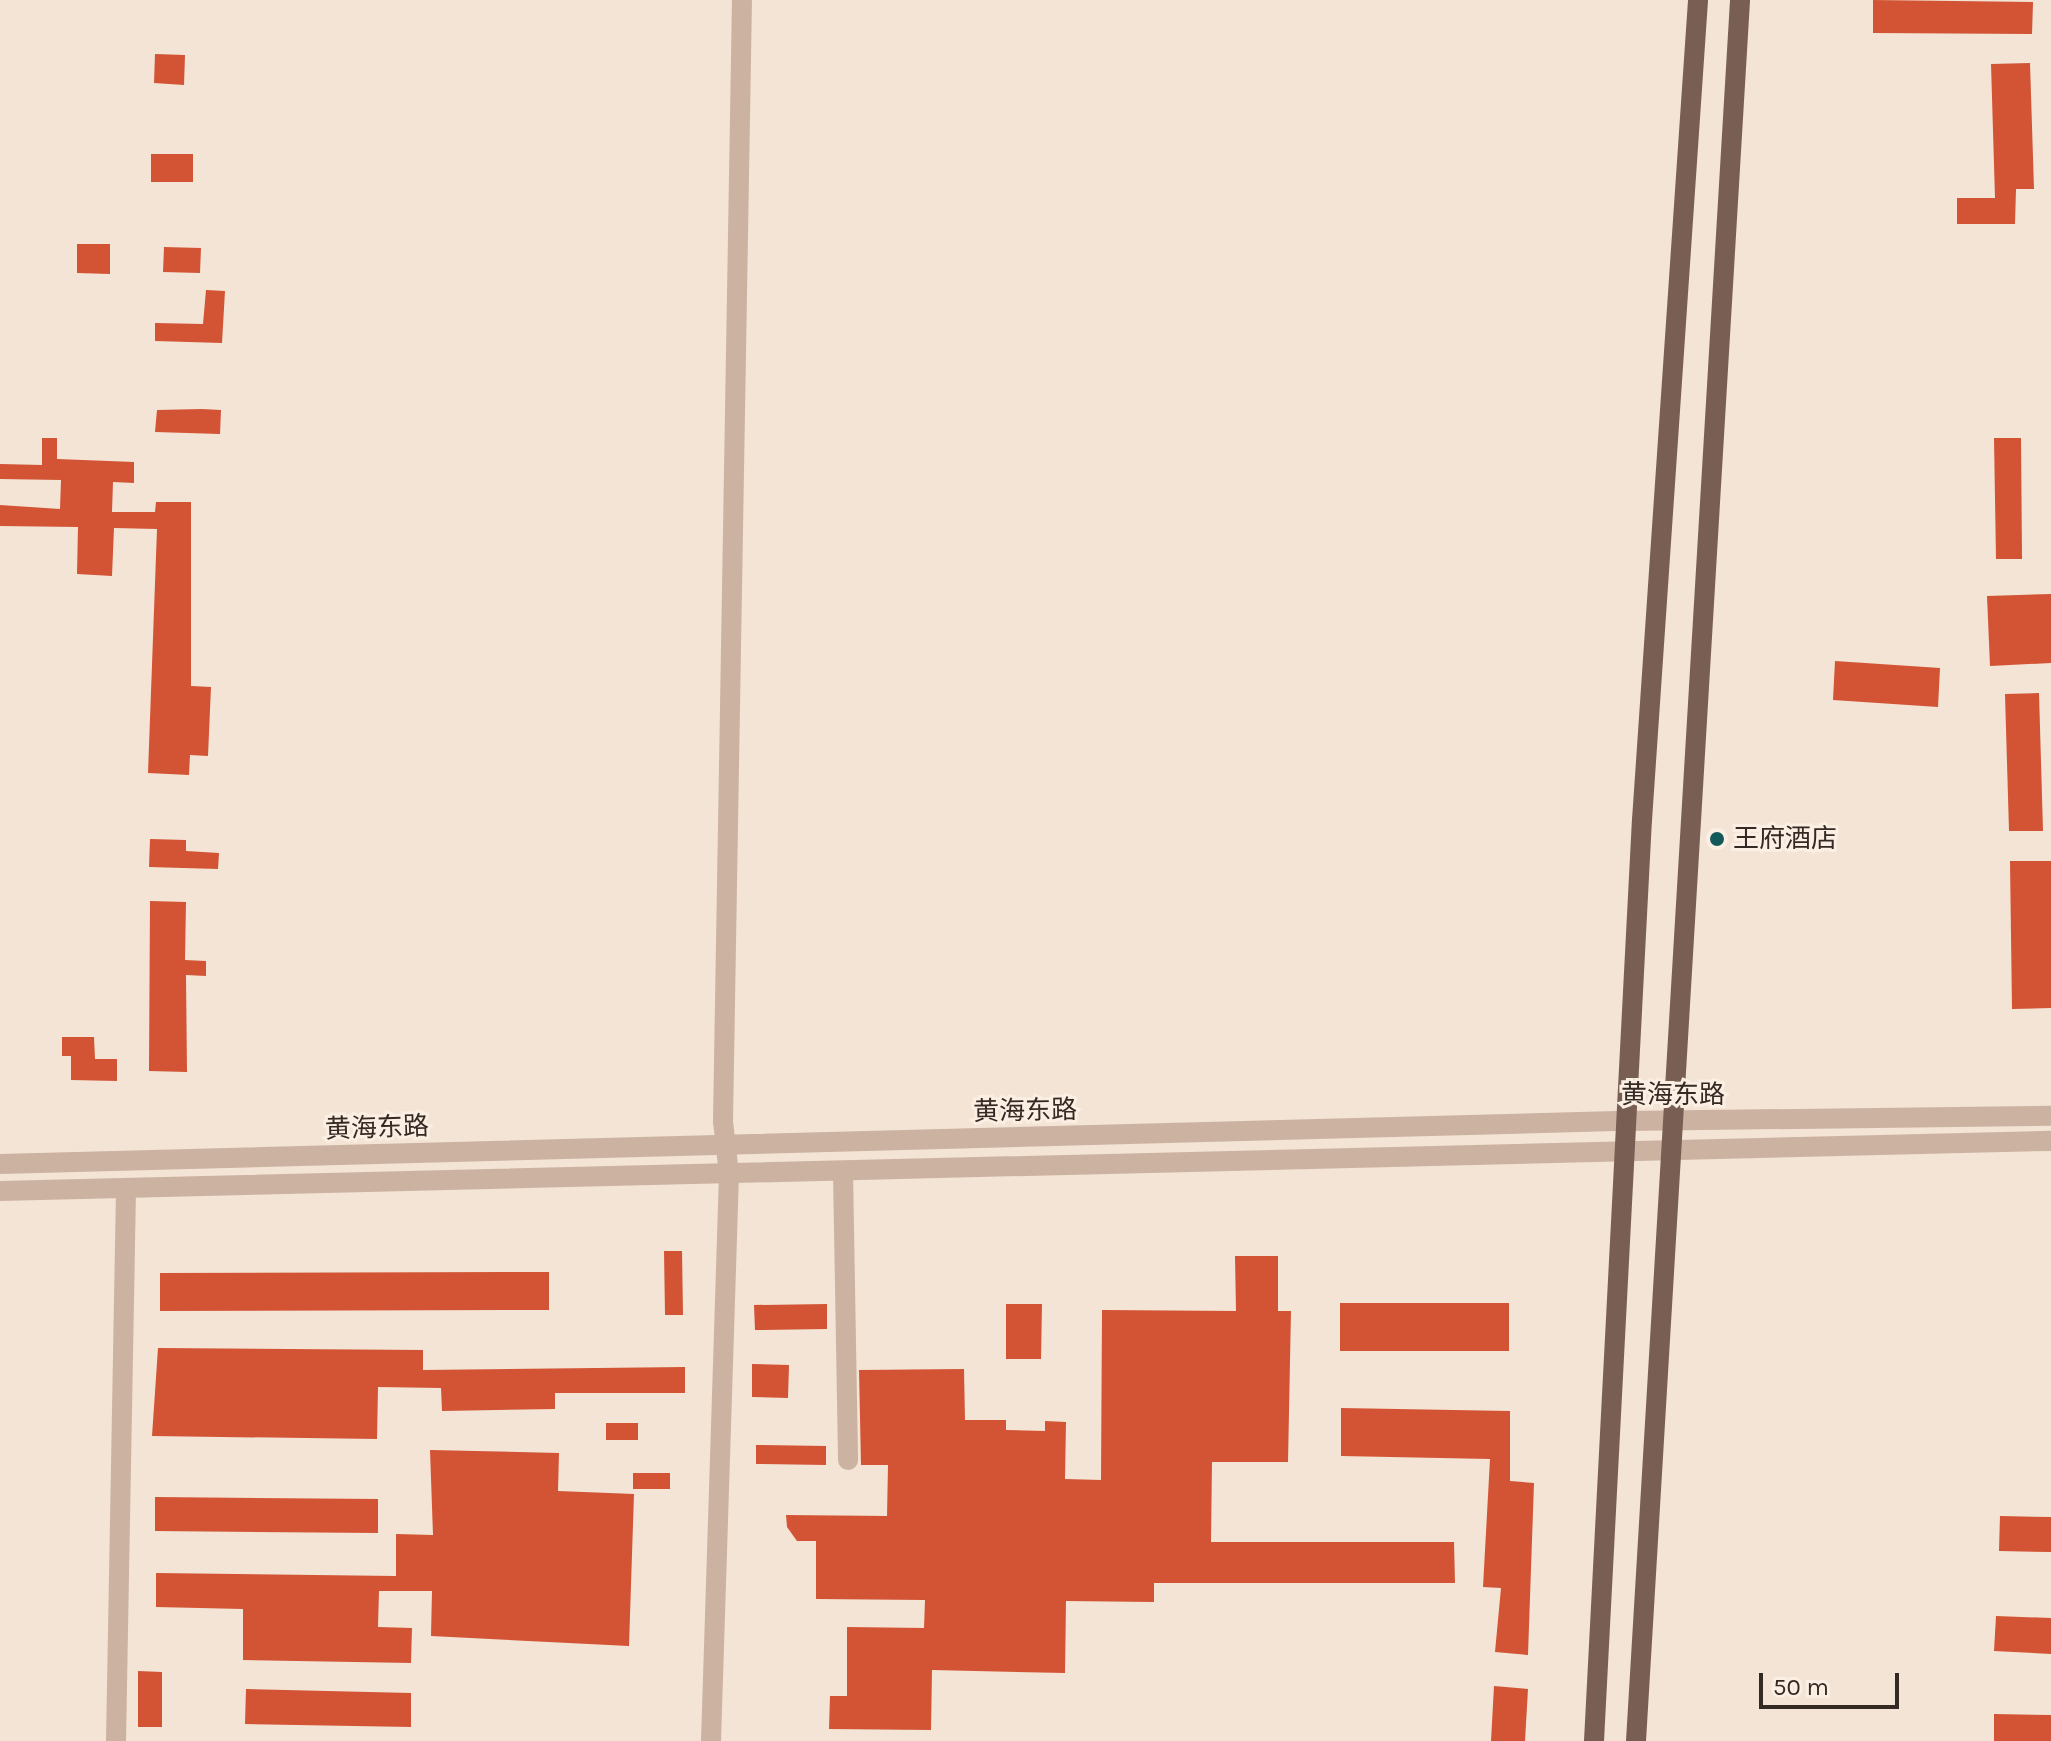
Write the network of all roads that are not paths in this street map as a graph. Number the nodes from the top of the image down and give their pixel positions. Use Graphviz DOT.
graph roads {
  1 [pos="742,0"];
  2 [pos="1698,0"];
  3 [pos="1740,0"];
  4 [pos="2051,1116"];
  5 [pos="1625,1121"];
  6 [pos="1669,1122"];
  7 [pos="2051,1141"];
  8 [pos="728,1144"];
  9 [pos="1667,1150"];
  10 [pos="1623,1151"];
  11 [pos="0,1164"];
  12 [pos="843,1171"];
  13 [pos="729,1174"];
  14 [pos="126,1189"];
  15 [pos="0,1191"];
  16 [pos="848,1460"];
  17 [pos="116,1741"];
  18 [pos="711,1741"];
  19 [pos="1594,1741"];
  20 [pos="1636,1741"];
  1 -- 8 [label="street"];
  2 -- 5 [label="main road"];
  3 -- 6 [label="main road"];
  4 -- 6 [label="street, 黄海东路"];
  5 -- 6 [label="street, 黄海东路"];
  5 -- 8 [label="street, 黄海东路"];
  5 -- 10 [label="main road"];
  6 -- 9 [label="main road"];
  7 -- 9 [label="street, 黄海东路"];
  8 -- 11 [label="street, 黄海东路"];
  8 -- 13 [label="street"];
  9 -- 10 [label="street, 黄海东路"];
  9 -- 20 [label="main road"];
  10 -- 12 [label="street, 黄海东路"];
  10 -- 19 [label="main road"];
  12 -- 13 [label="street, 黄海东路"];
  12 -- 16 [label="street"];
  13 -- 14 [label="street, 黄海东路"];
  13 -- 18 [label="street"];
  14 -- 15 [label="street, 黄海东路"];
  14 -- 17 [label="street"];
}
